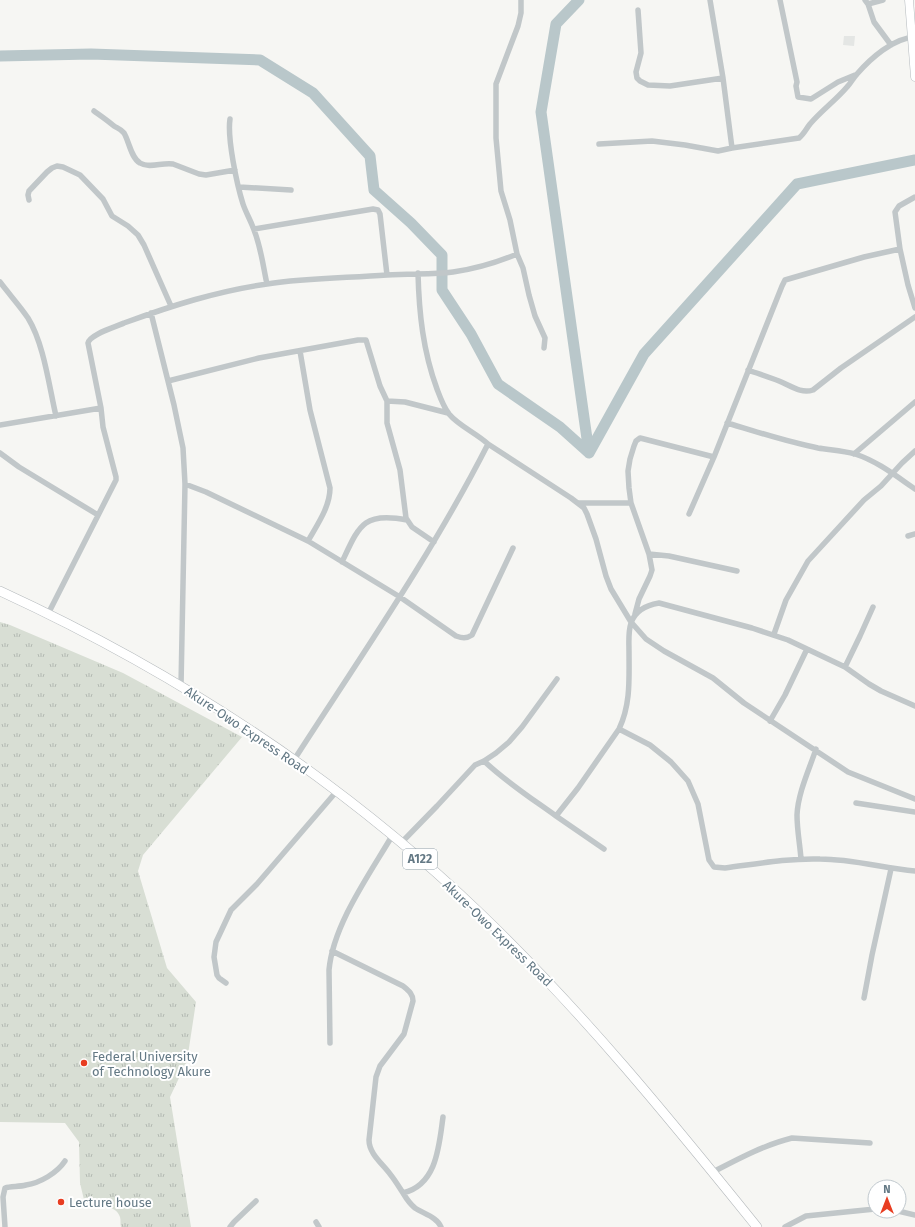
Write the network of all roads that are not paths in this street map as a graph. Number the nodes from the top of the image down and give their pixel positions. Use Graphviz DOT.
graph roads {
  1 [pos="521,0"];
  2 [pos="710,0"];
  3 [pos="780,0"];
  4 [pos="883,0"];
  5 [pos="909,0"];
  6 [pos="867,2"];
  7 [pos="638,10"];
  8 [pos="913,37"];
  9 [pos="891,45"];
  10 [pos="857,74"];
  11 [pos="915,77"];
  12 [pos="723,78"];
  13 [pos="94,112"];
  14 [pos="230,119"];
  15 [pos="599,144"];
  16 [pos="732,148"];
  17 [pos="235,170"];
  18 [pos="239,187"];
  19 [pos="292,190"];
  20 [pos="915,197"];
  21 [pos="29,200"];
  22 [pos="254,229"];
  23 [pos="900,249"];
  24 [pos="517,254"];
  25 [pos="418,273"];
  26 [pos="387,275"];
  27 [pos="0,282"];
  28 [pos="267,284"];
  29 [pos="171,306"];
  30 [pos="915,308"];
  31 [pos="151,313"];
  32 [pos="915,317"];
  33 [pos="544,348"];
  34 [pos="300,351"];
  35 [pos="748,370"];
  36 [pos="168,381"];
  37 [pos="387,401"];
  38 [pos="915,402"];
  39 [pos="101,408"];
  40 [pos="448,413"];
  41 [pos="56,416"];
  42 [pos="727,423"];
  43 [pos="0,425"];
  44 [pos="488,444"];
  45 [pos="915,451"];
  46 [pos="0,453"];
  47 [pos="854,454"];
  48 [pos="714,457"];
  49 [pos="892,473"];
  50 [pos="185,484"];
  51 [pos="915,489"];
  52 [pos="631,503"];
  53 [pos="579,504"];
  54 [pos="689,514"];
  55 [pos="98,515"];
  56 [pos="407,520"];
  57 [pos="915,534"];
  58 [pos="908,536"];
  59 [pos="308,541"];
  60 [pos="434,542"];
  61 [pos="513,548"];
  62 [pos="649,554"];
  63 [pos="342,562"];
  64 [pos="737,571"];
  65 [pos="0,591"];
  66 [pos="400,597"];
  67 [pos="873,607"];
  68 [pos="48,614"];
  69 [pos="635,616"];
  70 [pos="631,622"];
  71 [pos="774,634"];
  72 [pos="807,649"];
  73 [pos="845,667"];
  74 [pos="557,679"];
  75 [pos="181,686"];
  76 [pos="915,706"];
  77 [pos="770,720"];
  78 [pos="619,729"];
  79 [pos="816,749"];
  80 [pos="294,760"];
  81 [pos="484,761"];
  82 [pos="336,792"];
  83 [pos="915,799"];
  84 [pos="856,803"];
  85 [pos="915,812"];
  86 [pos="556,816"];
  87 [pos="392,836"];
  88 [pos="401,843"];
  89 [pos="604,849"];
  90 [pos="801,859"];
  91 [pos="891,869"];
  92 [pos="915,871"];
  93 [pos="332,951"];
  94 [pos="226,983"];
  95 [pos="864,998"];
  96 [pos="330,1043"];
  97 [pos="443,1117"];
  98 [pos="870,1143"];
  99 [pos="65,1161"];
  100 [pos="712,1172"];
  101 [pos="403,1193"];
  102 [pos="2,1197"];
  103 [pos="256,1201"];
  104 [pos="867,1210"];
  105 [pos="5,1227"];
  106 [pos="230,1227"];
  107 [pos="441,1227"];
  108 [pos="757,1227"];
  109 [pos="785,1227"];
  1 -- 24 [label="street"];
  2 -- 12 [label="street"];
  3 -- 10 [label="street"];
  4 -- 6 [label="street"];
  5 -- 8 [label="main road"];
  6 -- 9 [label="street"];
  7 -- 12 [label="street"];
  8 -- 9 [label="street"];
  8 -- 11 [label="main road"];
  9 -- 10 [label="street"];
  10 -- 16 [label="street"];
  12 -- 16 [label="street"];
  13 -- 17 [label="street"];
  14 -- 17 [label="street"];
  15 -- 16 [label="street"];
  17 -- 18 [label="street"];
  18 -- 19 [label="street"];
  18 -- 22 [label="street"];
  20 -- 23 [label="street"];
  21 -- 29 [label="street"];
  22 -- 26 [label="street"];
  22 -- 28 [label="street"];
  23 -- 30 [label="street"];
  23 -- 35 [label="street"];
  24 -- 25 [label="street"];
  24 -- 33 [label="street"];
  25 -- 26 [label="street"];
  25 -- 40 [label="street"];
  26 -- 28 [label="street"];
  27 -- 41 [label="street"];
  28 -- 29 [label="street"];
  29 -- 31 [label="street"];
  31 -- 36 [label="street"];
  31 -- 39 [label="street"];
  32 -- 35 [label="street"];
  34 -- 36 [label="street"];
  34 -- 37 [label="street"];
  34 -- 59 [label="street"];
  35 -- 42 [label="street"];
  36 -- 50 [label="street"];
  37 -- 40 [label="street"];
  37 -- 56 [label="street"];
  38 -- 47 [label="street"];
  39 -- 41 [label="street"];
  39 -- 55 [label="street"];
  40 -- 44 [label="street"];
  41 -- 43 [label="street"];
  42 -- 47 [label="street"];
  42 -- 48 [label="street"];
  44 -- 53 [label="street"];
  44 -- 60 [label="street"];
  45 -- 49 [label="street"];
  46 -- 55 [label="street"];
  47 -- 49 [label="street"];
  48 -- 52 [label="street"];
  48 -- 54 [label="street"];
  49 -- 51 [label="street"];
  49 -- 71 [label="street"];
  50 -- 59 [label="street"];
  50 -- 75 [label="street"];
  52 -- 53 [label="street"];
  52 -- 62 [label="street"];
  53 -- 70 [label="street"];
  55 -- 68 [label="street"];
  56 -- 60 [label="street"];
  56 -- 63 [label="street"];
  57 -- 58 [label="street"];
  59 -- 63 [label="street"];
  60 -- 66 [label="street"];
  61 -- 66 [label="street"];
  62 -- 64 [label="street"];
  62 -- 69 [label="street"];
  63 -- 66 [label="street"];
  65 -- 68 [label="highway, Akure-Owo Express Road / A122"];
  66 -- 80 [label="street"];
  67 -- 73 [label="street"];
  68 -- 75 [label="highway, Akure-Owo Express Road / A122"];
  69 -- 70 [label="street"];
  69 -- 71 [label="street"];
  70 -- 77 [label="street"];
  70 -- 78 [label="street"];
  71 -- 72 [label="street"];
  72 -- 73 [label="street"];
  72 -- 77 [label="street"];
  73 -- 76 [label="street"];
  74 -- 81 [label="street"];
  75 -- 80 [label="highway, Akure-Owo Express Road / A122"];
  77 -- 79 [label="street"];
  78 -- 86 [label="street"];
  78 -- 90 [label="street"];
  79 -- 83 [label="street"];
  79 -- 90 [label="street"];
  80 -- 82 [label="highway, Akure-Owo Express Road / A122"];
  81 -- 86 [label="street"];
  81 -- 88 [label="street"];
  82 -- 87 [label="highway, Akure-Owo Express Road / A122"];
  82 -- 94 [label="street"];
  84 -- 85 [label="street"];
  86 -- 89 [label="street"];
  87 -- 88 [label="highway, Akure-Owo Express Road / A122"];
  87 -- 93 [label="street"];
  88 -- 100 [label="highway, Akure-Owo Express Road / A122"];
  90 -- 91 [label="street"];
  91 -- 92 [label="street"];
  91 -- 95 [label="street"];
  93 -- 96 [label="street"];
  93 -- 101 [label="street"];
  97 -- 101 [label="street"];
  98 -- 100 [label="street"];
  99 -- 102 [label="street"];
  100 -- 108 [label="highway, Akure-Owo Express Road / A122"];
  101 -- 107 [label="street"];
  102 -- 105 [label="street"];
  103 -- 106 [label="street"];
  104 -- 109 [label="street"];
}
